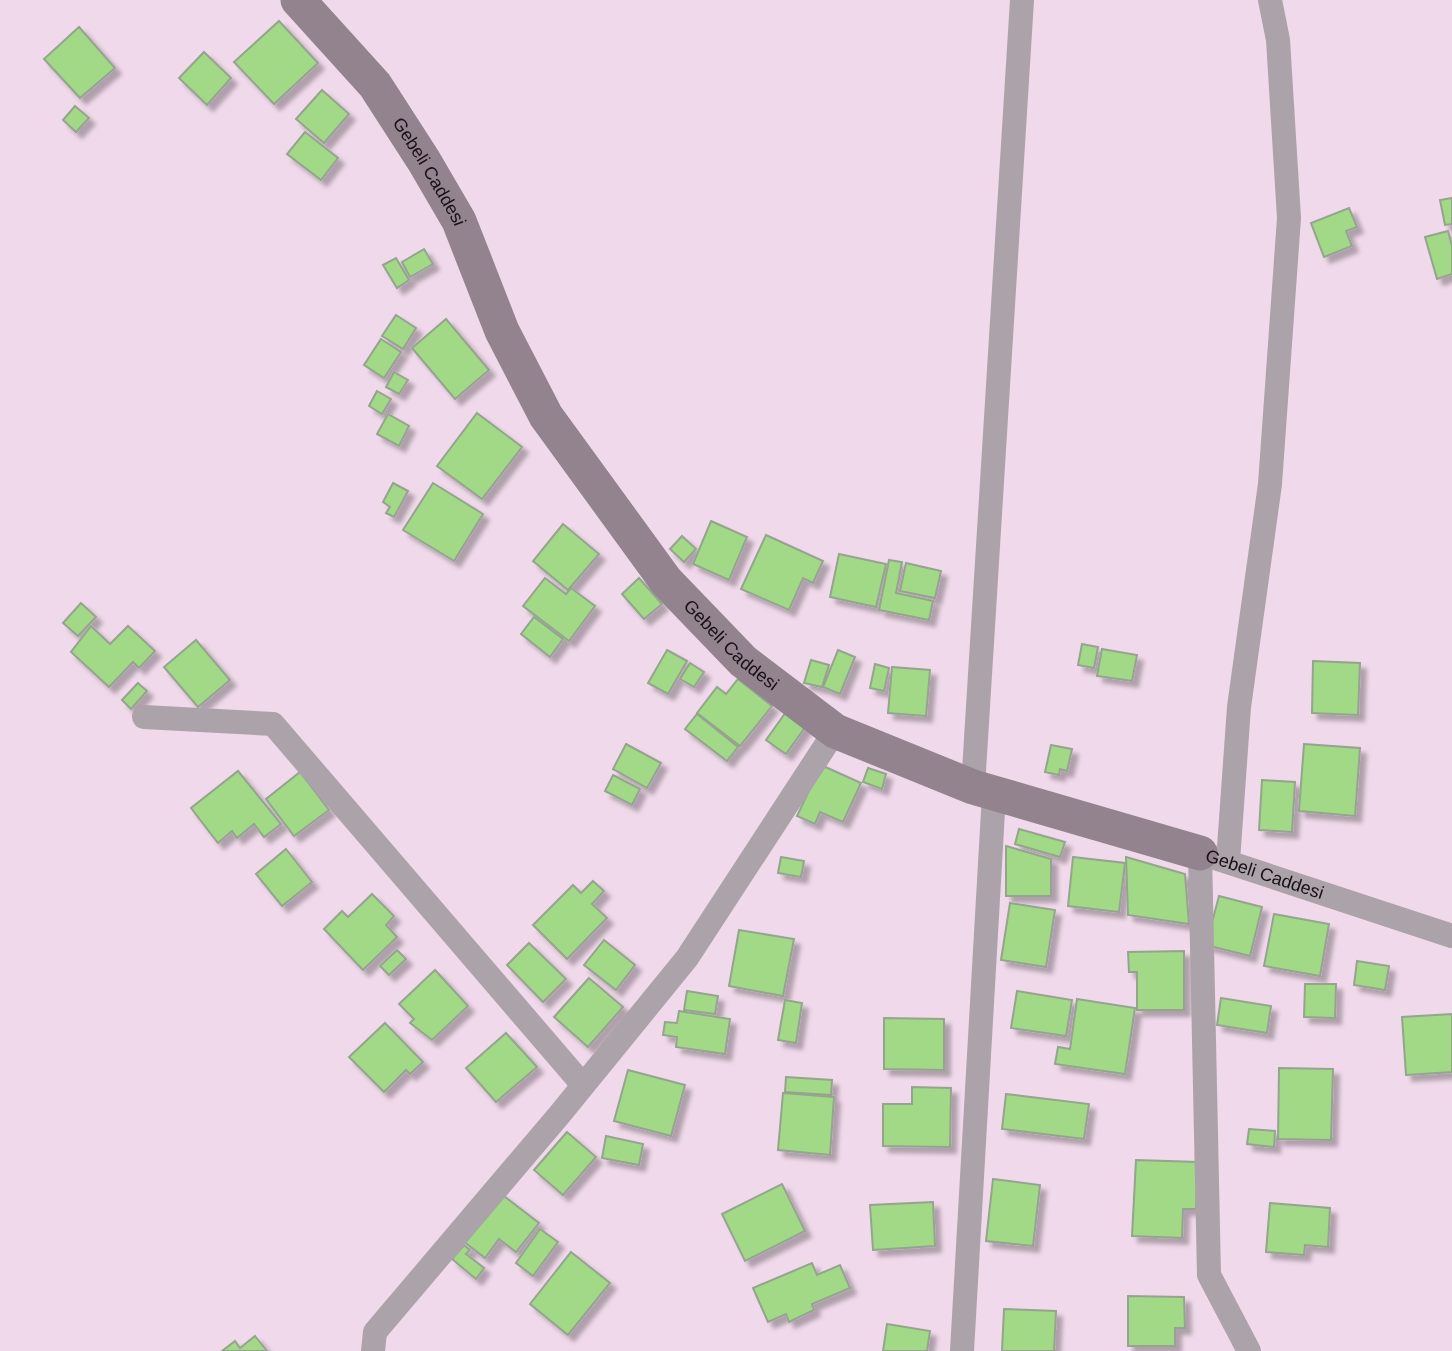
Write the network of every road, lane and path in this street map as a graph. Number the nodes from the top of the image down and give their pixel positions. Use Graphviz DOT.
graph roads {
  1 [pos="298,0"];
  2 [pos="1022,0"];
  3 [pos="1270,0"];
  4 [pos="144,717"];
  5 [pos="835,731"];
  6 [pos="983,791"];
  7 [pos="1214,857"];
  8 [pos="1452,936"];
  9 [pos="582,1084"];
  10 [pos="373,1351"];
  11 [pos="962,1351"];
  12 [pos="1249,1351"];
  1 -- 5 [label="main road, Gebeli Caddesi"];
  2 -- 6 [label="street"];
  3 -- 7 [label="street"];
  4 -- 9 [label="street"];
  5 -- 6 [label="main road, Gebeli Caddesi"];
  5 -- 9 [label="street"];
  6 -- 7 [label="main road, Gebeli Caddesi"];
  6 -- 11 [label="street"];
  7 -- 8 [label="street, Gebeli Caddesi"];
  7 -- 12 [label="street"];
  9 -- 10 [label="street"];
}
